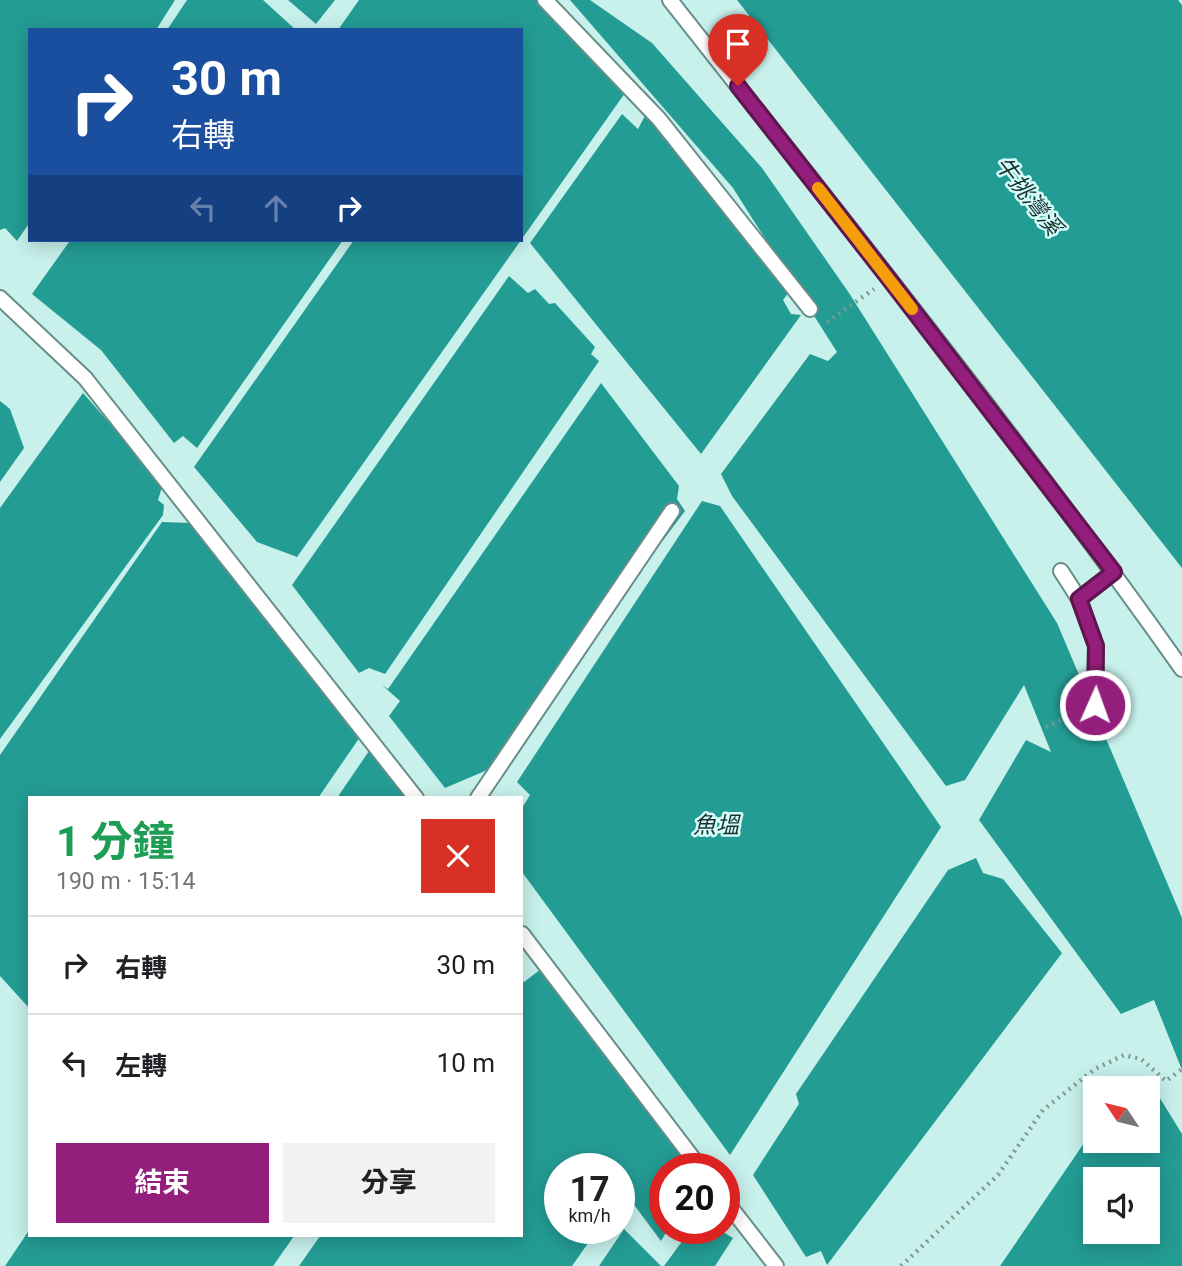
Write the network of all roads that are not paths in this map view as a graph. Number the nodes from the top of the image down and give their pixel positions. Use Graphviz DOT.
graph roads {
  1 [pos="545,0"];
  2 [pos="670,0"];
  3 [pos="0,298"];
  4 [pos="810,309"];
  5 [pos="672,511"];
  6 [pos="1060,571"];
  7 [pos="1114,572"];
  8 [pos="1079,599"];
  9 [pos="1182,669"];
  10 [pos="1095,705"];
  11 [pos="414,796"];
  12 [pos="479,796"];
  13 [pos="523,935"];
  14 [pos="689,1153"];
  15 [pos="740,1220"];
  16 [pos="776,1266"];
  1 -- 4 [label="lane"];
  2 -- 7 [label="lane"];
  3 -- 11 [label="lane"];
  5 -- 12 [label="lane"];
  6 -- 8 [label="lane"];
  7 -- 8 [label="lane"];
  7 -- 9 [label="lane"];
  8 -- 10 [label="lane"];
  13 -- 14 [label="lane"];
  15 -- 16 [label="lane"];
}
